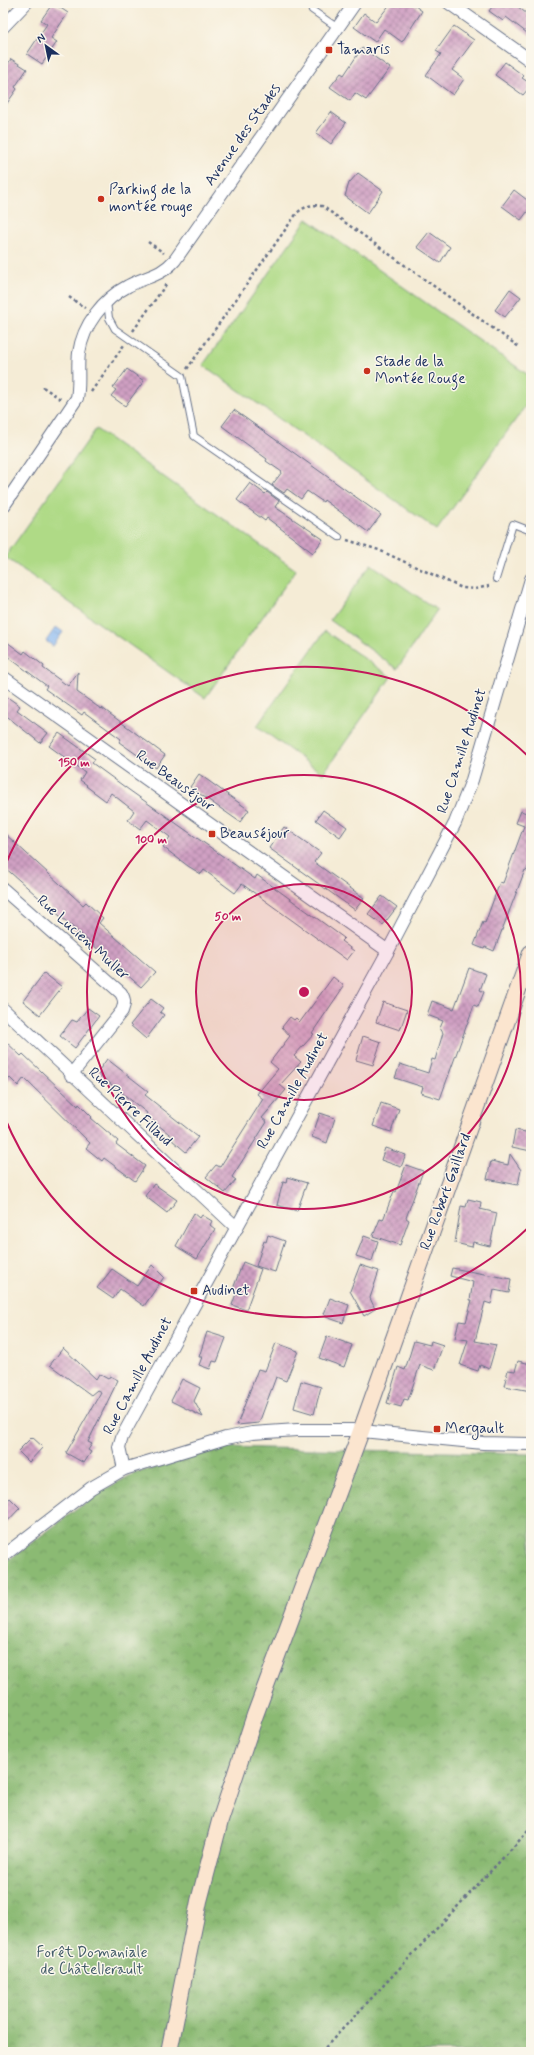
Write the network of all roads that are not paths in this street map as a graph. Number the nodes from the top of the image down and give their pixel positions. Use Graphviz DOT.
graph roads {
  1 [pos="26,3"];
  2 [pos="355,3"];
  3 [pos="449,3"];
  4 [pos="312,10"];
  5 [pos="3,27"];
  6 [pos="338,28"];
  7 [pos="531,61"];
  8 [pos="107,300"];
  9 [pos="3,507"];
  10 [pos="531,531"];
  11 [pos="339,537"];
  12 [pos="496,579"];
  13 [pos="531,579"];
  14 [pos="3,677"];
  15 [pos="3,889"];
  16 [pos="388,951"];
  17 [pos="531,953"];
  18 [pos="3,1009"];
  19 [pos="72,1075"];
  20 [pos="237,1228"];
  21 [pos="361,1431"];
  22 [pos="531,1444"];
  23 [pos="124,1470"];
  24 [pos="3,1556"];
  25 [pos="169,2052"];
  1 -- 5 [label="street"];
  2 -- 6 [label="street, Avenue des Stades"];
  3 -- 7 [label="street"];
  4 -- 6 [label="lane"];
  6 -- 8 [label="street, Avenue des Stades"];
  8 -- 9 [label="street, Avenue des Stades"];
  8 -- 11 [label="lane"];
  10 -- 12 [label="lane"];
  13 -- 16 [label="street, Rue Camille Audinet"];
  14 -- 16 [label="street, Rue Beauséjour"];
  15 -- 19 [label="street, Rue Lucien Muller"];
  16 -- 20 [label="street, Rue Camille Audinet"];
  17 -- 21 [label="street, Rue Robert Gaillard"];
  18 -- 19 [label="street, Rue Pierre Fillaud"];
  19 -- 20 [label="street, Rue Pierre Fillaud"];
  20 -- 23 [label="street, Rue Camille Audinet"];
  21 -- 22 [label="street"];
  21 -- 23 [label="street"];
  21 -- 25 [label="street, Rue Robert Gaillard"];
  23 -- 24 [label="street"];
}
